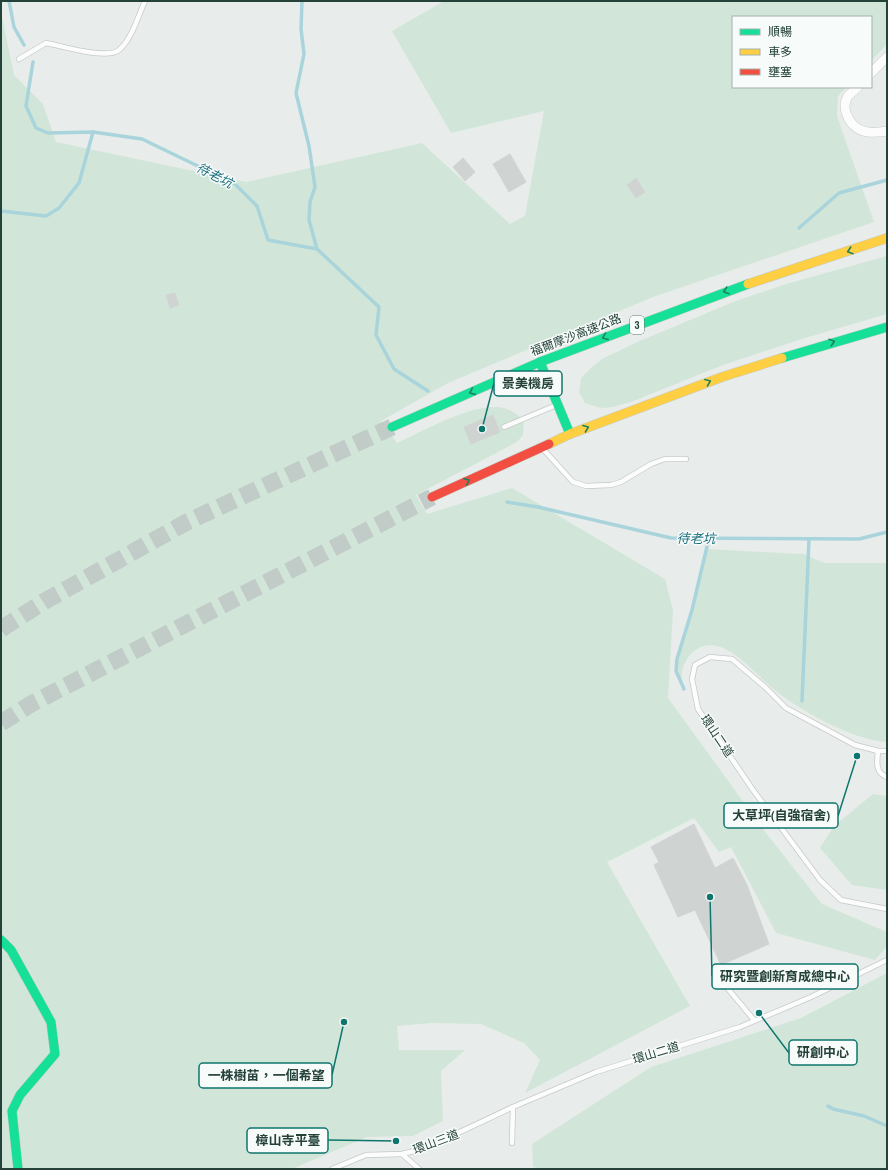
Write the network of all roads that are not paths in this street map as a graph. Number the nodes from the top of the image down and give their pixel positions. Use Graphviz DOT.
graph roads {
  1 [pos="145,1"];
  2 [pos="887,57"];
  3 [pos="19,59"];
  4 [pos="872,72"];
  5 [pos="857,88"];
  6 [pos="887,130"];
  7 [pos="887,238"];
  8 [pos="887,327"];
  9 [pos="540,362"];
  10 [pos="558,405"];
  11 [pos="392,427"];
  12 [pos="504,427"];
  13 [pos="570,434"];
  14 [pos="542,447"];
  15 [pos="686,459"];
  16 [pos="432,497"];
  17 [pos="878,751"];
  18 [pos="887,751"];
  19 [pos="887,777"];
  20 [pos="887,909"];
  21 [pos="1,940"];
  22 [pos="887,960"];
  23 [pos="715,968"];
  24 [pos="754,1020"];
  25 [pos="513,1107"];
  26 [pos="512,1142"];
  27 [pos="402,1154"];
  28 [pos="18,1169"];
  29 [pos="332,1169"];
  30 [pos="420,1169"];
  1 -- 3 [label="lane"];
  2 -- 4 [label="street"];
  5 -- 6 [label="street"];
  7 -- 9 [label="main road, 福爾摩沙高速公路 / 3, one-way"];
  13 -- 8 [label="main road, one-way"];
  9 -- 10 [label="main road"];
  9 -- 11 [label="main road, 福爾摩沙高速公路 / 3, one-way"];
  10 -- 12 [label="lane"];
  10 -- 13 [label="main road"];
  13 -- 14 [label="main road"];
  14 -- 15 [label="lane"];
  16 -- 14 [label="main road, one-way"];
  17 -- 18 [label="lane, 環山二道"];
  17 -- 19 [label="lane"];
  17 -- 20 [label="lane, 環山二道"];
  21 -- 28 [label="main road"];
  22 -- 24 [label="lane, 環山二道"];
  23 -- 24 [label="lane"];
  24 -- 25 [label="lane, 環山二道"];
  25 -- 26 [label="lane"];
  25 -- 27 [label="lane, 環山三道"];
  27 -- 29 [label="lane, 環山三道"];
  27 -- 30 [label="lane"];
}
